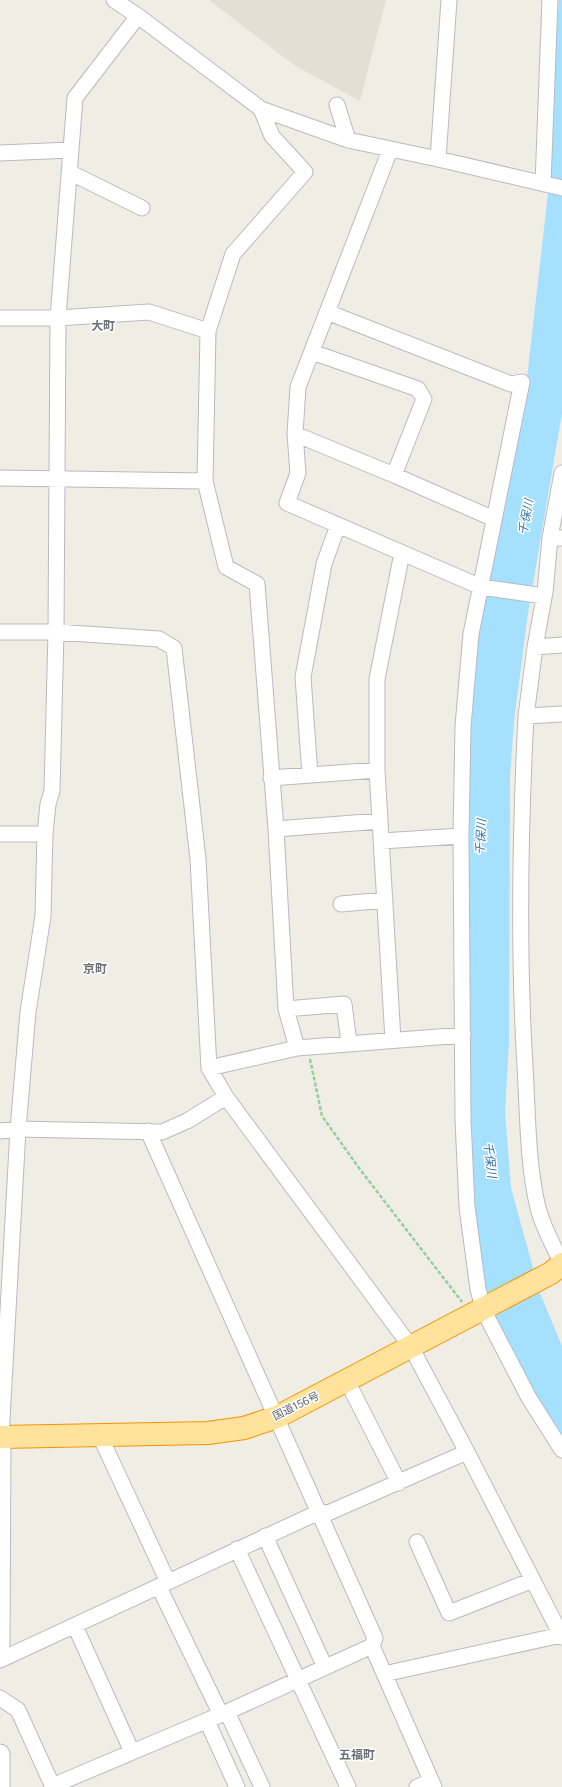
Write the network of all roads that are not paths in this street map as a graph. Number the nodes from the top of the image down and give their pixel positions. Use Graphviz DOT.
graph roads {
  1 [pos="114,0"];
  2 [pos="449,0"];
  3 [pos="550,0"];
  4 [pos="138,16"];
  5 [pos="337,105"];
  6 [pos="261,109"];
  7 [pos="348,140"];
  8 [pos="71,150"];
  9 [pos="390,150"];
  10 [pos="0,153"];
  11 [pos="438,159"];
  12 [pos="69,172"];
  13 [pos="543,184"];
  14 [pos="562,188"];
  15 [pos="142,208"];
  16 [pos="327,312"];
  17 [pos="0,318"];
  18 [pos="58,318"];
  19 [pos="208,330"];
  20 [pos="312,352"];
  21 [pos="295,434"];
  22 [pos="562,473"];
  23 [pos="394,475"];
  24 [pos="0,478"];
  25 [pos="58,478"];
  26 [pos="205,481"];
  27 [pos="494,519"];
  28 [pos="338,525"];
  29 [pos="556,538"];
  30 [pos="402,553"];
  31 [pos="483,587"];
  32 [pos="540,596"];
  33 [pos="0,632"];
  34 [pos="56,632"];
  35 [pos="562,645"];
  36 [pos="535,647"];
  37 [pos="562,714"];
  38 [pos="526,716"];
  39 [pos="377,770"];
  40 [pos="310,775"];
  41 [pos="271,778"];
  42 [pos="380,821"];
  43 [pos="276,829"];
  44 [pos="0,834"];
  45 [pos="45,834"];
  46 [pos="461,836"];
  47 [pos="381,841"];
  48 [pos="385,900"];
  49 [pos="341,904"];
  50 [pos="286,1009"];
  51 [pos="463,1035"];
  52 [pos="393,1040"];
  53 [pos="349,1043"];
  54 [pos="302,1048"];
  55 [pos="210,1068"];
  56 [pos="226,1097"];
  57 [pos="18,1129"];
  58 [pos="0,1131"];
  59 [pos="148,1131"];
  60 [pos="558,1267"];
  61 [pos="480,1309"];
  62 [pos="411,1347"];
  63 [pos="347,1381"];
  64 [pos="278,1417"];
  65 [pos="99,1434"];
  66 [pos="0,1437"];
  67 [pos="562,1450"];
  68 [pos="467,1452"];
  69 [pos="399,1483"];
  70 [pos="319,1512"];
  71 [pos="0,1535"];
  72 [pos="265,1536"];
  73 [pos="416,1542"];
  74 [pos="237,1549"];
  75 [pos="533,1580"];
  76 [pos="164,1585"];
  77 [pos="75,1626"];
  78 [pos="561,1636"];
  79 [pos="0,1644"];
  80 [pos="372,1646"];
  81 [pos="0,1660"];
  82 [pos="325,1667"];
  83 [pos="384,1674"];
  84 [pos="298,1680"];
  85 [pos="0,1698"];
  86 [pos="224,1713"];
  87 [pos="207,1721"];
  88 [pos="132,1752"];
  89 [pos="0,1754"];
  90 [pos="433,1784"];
  91 [pos="53,1786"];
  92 [pos="0,1787"];
  93 [pos="237,1787"];
  94 [pos="262,1787"];
  95 [pos="348,1787"];
  96 [pos="417,1787"];
  1 -- 4 [label="street"];
  2 -- 11 [label="street"];
  3 -- 13 [label="street"];
  4 -- 6 [label="street"];
  4 -- 8 [label="street"];
  5 -- 7 [label="street"];
  6 -- 7 [label="street"];
  6 -- 19 [label="street"];
  7 -- 9 [label="street"];
  8 -- 10 [label="street"];
  8 -- 12 [label="street"];
  9 -- 11 [label="street"];
  9 -- 16 [label="street"];
  11 -- 13 [label="street"];
  12 -- 15 [label="street"];
  12 -- 18 [label="street"];
  13 -- 14 [label="street"];
  16 -- 20 [label="street"];
  16 -- 27 [label="street"];
  17 -- 18 [label="street"];
  18 -- 19 [label="street"];
  18 -- 25 [label="street"];
  19 -- 26 [label="street"];
  20 -- 21 [label="street"];
  20 -- 23 [label="street"];
  21 -- 23 [label="street"];
  21 -- 28 [label="street"];
  22 -- 29 [label="street"];
  23 -- 27 [label="street"];
  24 -- 25 [label="street"];
  25 -- 26 [label="street"];
  25 -- 34 [label="street"];
  26 -- 41 [label="street"];
  27 -- 31 [label="street"];
  28 -- 30 [label="street"];
  28 -- 40 [label="street"];
  29 -- 32 [label="street"];
  30 -- 31 [label="street"];
  30 -- 39 [label="street"];
  31 -- 32 [label="street"];
  31 -- 46 [label="street"];
  32 -- 36 [label="street"];
  33 -- 34 [label="street"];
  34 -- 45 [label="street"];
  34 -- 55 [label="street"];
  35 -- 36 [label="street"];
  36 -- 38 [label="street"];
  37 -- 38 [label="street"];
  38 -- 60 [label="street"];
  39 -- 40 [label="street"];
  39 -- 42 [label="street"];
  40 -- 41 [label="street"];
  41 -- 43 [label="street"];
  42 -- 43 [label="street"];
  42 -- 47 [label="street"];
  43 -- 50 [label="street"];
  44 -- 45 [label="street"];
  45 -- 57 [label="street"];
  46 -- 47 [label="street"];
  46 -- 51 [label="street"];
  47 -- 48 [label="street"];
  48 -- 49 [label="street"];
  48 -- 52 [label="street"];
  50 -- 53 [label="street"];
  50 -- 54 [label="street"];
  51 -- 52 [label="street"];
  51 -- 61 [label="street"];
  52 -- 53 [label="street"];
  53 -- 54 [label="street"];
  54 -- 55 [label="street"];
  55 -- 56 [label="street"];
  56 -- 59 [label="street"];
  56 -- 62 [label="street"];
  57 -- 58 [label="street"];
  57 -- 59 [label="street"];
  57 -- 66 [label="street"];
  59 -- 64 [label="street"];
  60 -- 61 [label="highway, 国道156号"];
  61 -- 62 [label="highway, 国道156号"];
  61 -- 67 [label="street"];
  62 -- 63 [label="highway, 国道156号"];
  62 -- 68 [label="street"];
  63 -- 64 [label="highway, 国道156号"];
  63 -- 69 [label="street"];
  64 -- 65 [label="highway, 国道156号"];
  64 -- 70 [label="street"];
  65 -- 66 [label="highway, 国道156号"];
  65 -- 76 [label="street"];
  66 -- 71 [label="street"];
  68 -- 69 [label="street"];
  68 -- 75 [label="street"];
  69 -- 70 [label="street"];
  70 -- 72 [label="street"];
  70 -- 80 [label="street"];
  71 -- 79 [label="street"];
  72 -- 74 [label="street"];
  72 -- 82 [label="street"];
  73 -- 75 [label="street"];
  74 -- 76 [label="street"];
  74 -- 84 [label="street"];
  75 -- 78 [label="street"];
  76 -- 77 [label="street"];
  76 -- 86 [label="street"];
  77 -- 81 [label="street"];
  77 -- 88 [label="street"];
  78 -- 83 [label="street"];
  80 -- 82 [label="street"];
  80 -- 83 [label="street"];
  82 -- 84 [label="street"];
  83 -- 90 [label="street"];
  84 -- 86 [label="street"];
  84 -- 95 [label="street"];
  85 -- 91 [label="street"];
  86 -- 87 [label="street"];
  86 -- 94 [label="street"];
  87 -- 88 [label="street"];
  87 -- 93 [label="street"];
  88 -- 91 [label="street"];
  89 -- 92 [label="street"];
  90 -- 96 [label="street"];
}
